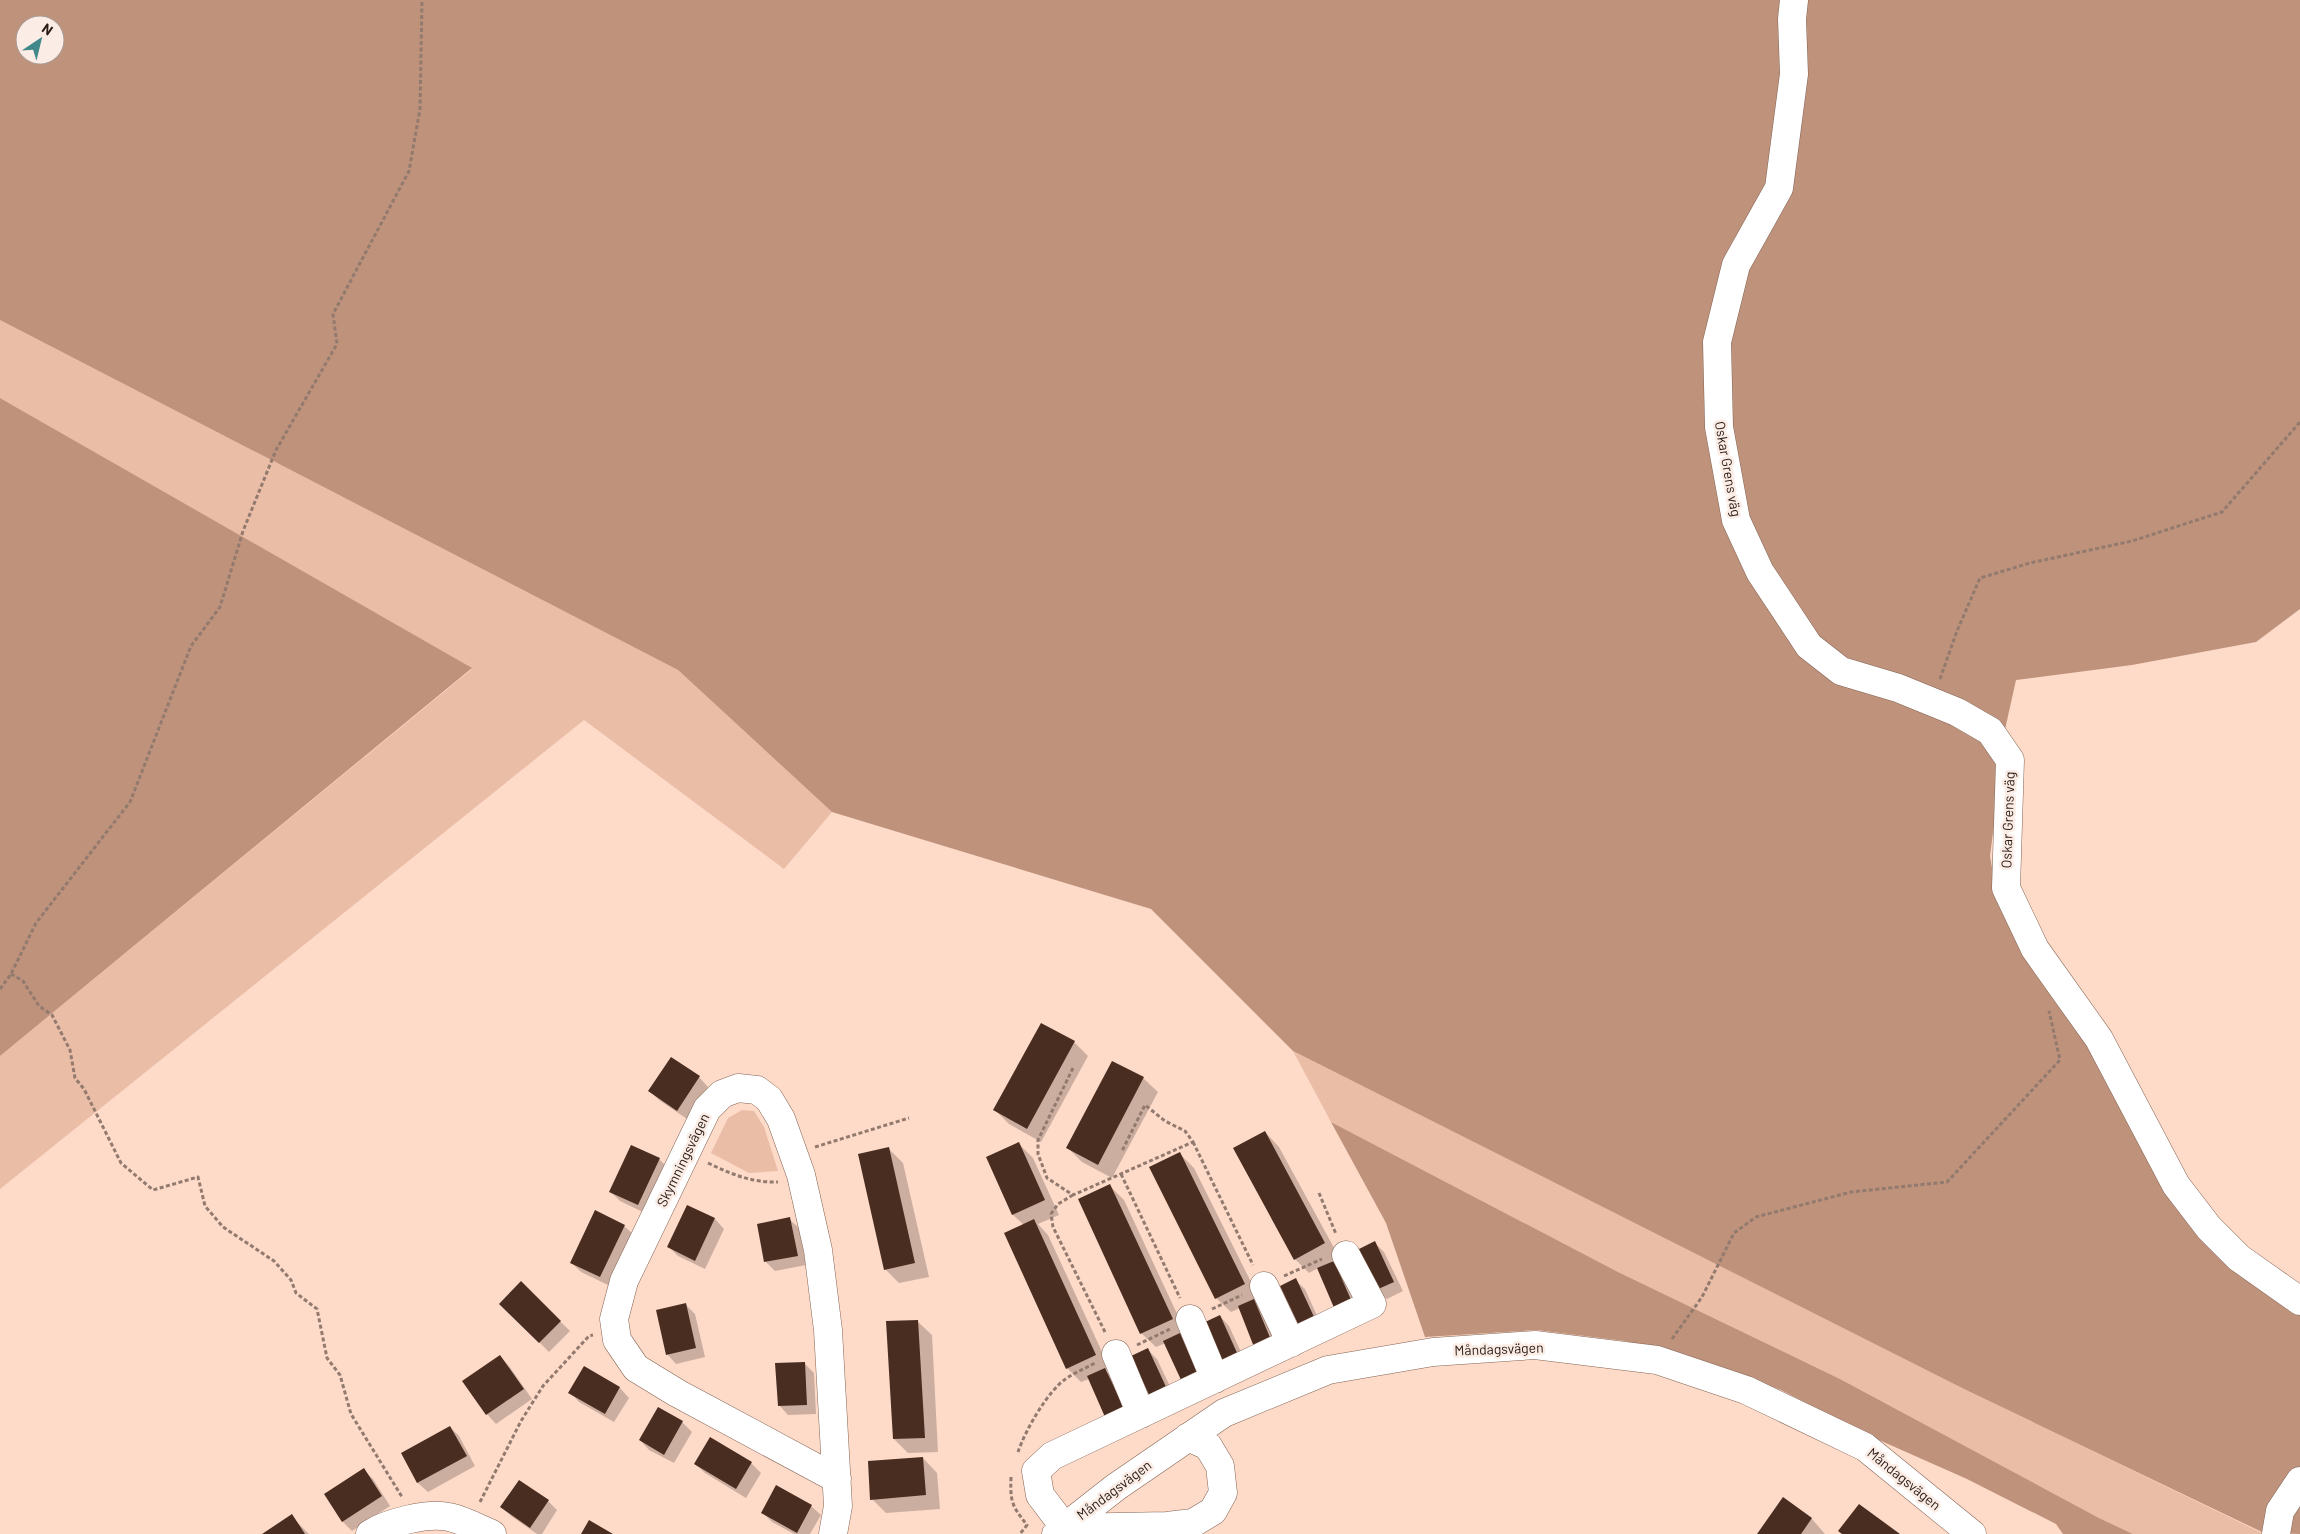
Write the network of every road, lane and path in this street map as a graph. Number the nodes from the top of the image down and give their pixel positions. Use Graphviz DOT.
graph roads {
  1 [pos="422,0"];
  2 [pos="1794,0"];
  3 [pos="2300,422"];
  4 [pos="1932,702"];
  5 [pos="10,974"];
  6 [pos="0,989"];
  7 [pos="2047,1004"];
  8 [pos="1073,1068"];
  9 [pos="910,1118"];
  10 [pos="1193,1142"];
  11 [pos="1122,1151"];
  12 [pos="687,1152"];
  13 [pos="798,1166"];
  14 [pos="1121,1174"];
  15 [pos="1319,1193"];
  16 [pos="1073,1195"];
  17 [pos="1336,1251"];
  18 [pos="1264,1286"];
  19 [pos="2300,1302"];
  20 [pos="1190,1319"];
  21 [pos="616,1329"];
  22 [pos="1291,1343"];
  23 [pos="1116,1354"];
  24 [pos="1657,1360"];
  25 [pos="1215,1379"];
  26 [pos="1141,1414"];
  27 [pos="1188,1437"];
  28 [pos="1018,1454"];
  29 [pos="1013,1469"];
  30 [pos="837,1479"];
  31 [pos="2300,1481"];
  32 [pos="416,1518"];
  33 [pos="480,1529"];
  34 [pos="1061,1531"];
  35 [pos="370,1534"];
  36 [pos="833,1534"];
  37 [pos="1020,1534"];
  38 [pos="1972,1534"];
  39 [pos="2276,1534"];
  1 -- 5 [label="path"];
  2 -- 4 [label="street, Oskar Grens väg"];
  3 -- 4 [label="path"];
  4 -- 19 [label="street, Oskar Grens väg"];
  5 -- 6 [label="path"];
  5 -- 32 [label="path"];
  7 -- 24 [label="path"];
  8 -- 16 [label="path"];
  9 -- 13 [label="path"];
  10 -- 11 [label="path"];
  10 -- 14 [label="path"];
  10 -- 18 [label="path"];
  12 -- 13 [label="path"];
  12 -- 13 [label="street, Skymningsvägen"];
  12 -- 21 [label="street, Skymningsvägen"];
  13 -- 30 [label="street, Skymningsvägen"];
  14 -- 16 [label="path"];
  14 -- 20 [label="path"];
  15 -- 17 [label="path"];
  16 -- 23 [label="path"];
  17 -- 18 [label="path"];
  17 -- 22 [label="street"];
  18 -- 20 [label="path"];
  18 -- 22 [label="street"];
  20 -- 23 [label="path"];
  20 -- 25 [label="street"];
  21 -- 30 [label="street, Skymningsvägen"];
  21 -- 33 [label="path"];
  22 -- 25 [label="street"];
  23 -- 26 [label="street"];
  23 -- 28 [label="path"];
  24 -- 27 [label="street, Måndagsvägen"];
  24 -- 38 [label="street, Måndagsvägen"];
  25 -- 26 [label="street"];
  26 -- 34 [label="street"];
  27 -- 34 [label="street, Måndagsvägen"];
  27 -- 34 [label="street"];
  29 -- 37 [label="path"];
  30 -- 36 [label="street, Skymningsvägen"];
  31 -- 39 [label="street"];
  32 -- 33 [label="street"];
  32 -- 35 [label="street"];
}
